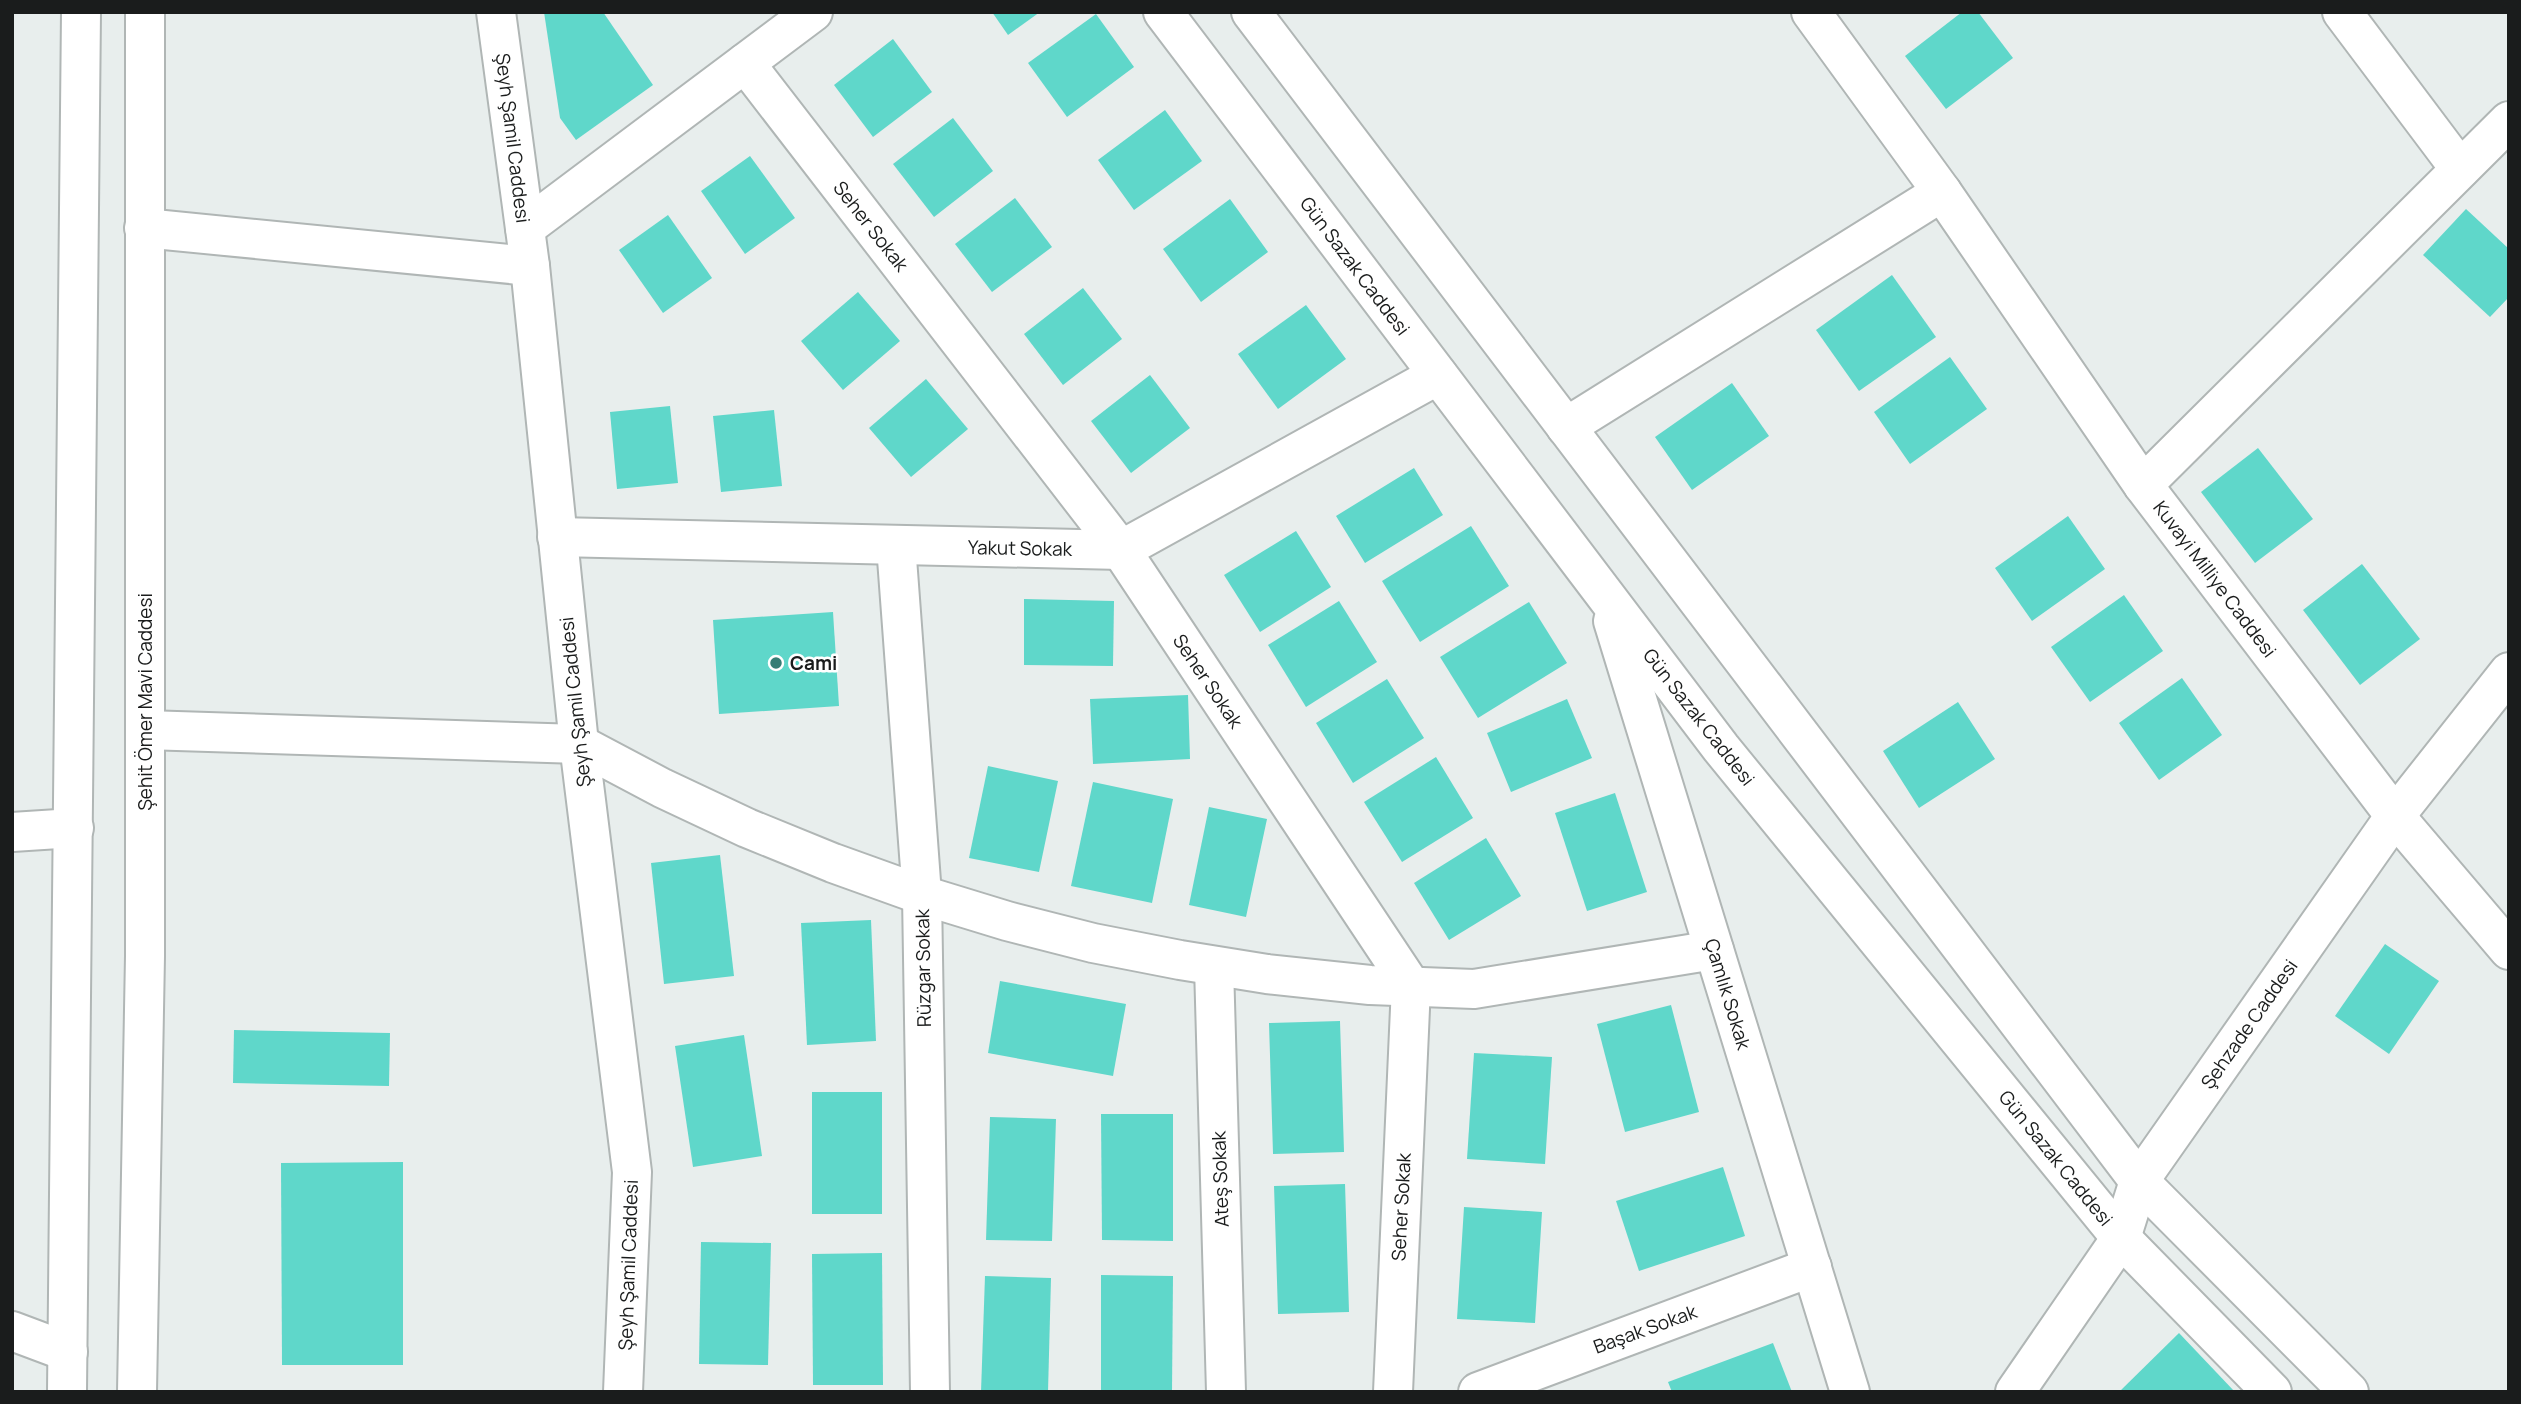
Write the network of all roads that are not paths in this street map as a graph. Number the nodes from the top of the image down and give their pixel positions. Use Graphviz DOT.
graph roads {
  1 [pos="81,12"];
  2 [pos="145,12"];
  3 [pos="496,12"];
  4 [pos="813,12"];
  5 [pos="1163,12"];
  6 [pos="1251,12"];
  7 [pos="1811,12"];
  8 [pos="2342,12"];
  9 [pos="745,63"];
  10 [pos="2509,121"];
  11 [pos="2460,169"];
  12 [pos="1942,192"];
  13 [pos="144,228"];
  14 [pos="524,228"];
  15 [pos="530,266"];
  16 [pos="1438,375"];
  17 [pos="1566,427"];
  18 [pos="2143,485"];
  19 [pos="557,537"];
  20 [pos="896,545"];
  21 [pos="1121,550"];
  22 [pos="1605,596"];
  23 [pos="2509,672"];
  24 [pos="145,730"];
  25 [pos="579,744"];
  26 [pos="2395,816"];
  27 [pos="74,828"];
  28 [pos="12,832"];
  29 [pos="922,895"];
  30 [pos="1714,950"];
  31 [pos="2509,950"];
  32 [pos="1214,966"];
  33 [pos="1412,986"];
  34 [pos="2139,1181"];
  35 [pos="2122,1238"];
  36 [pos="1812,1267"];
  37 [pos="12,1331"];
  38 [pos="68,1352"];
  39 [pos="67,1392"];
  40 [pos="137,1392"];
  41 [pos="623,1392"];
  42 [pos="930,1392"];
  43 [pos="1226,1392"];
  44 [pos="1393,1392"];
  45 [pos="1478,1392"];
  46 [pos="1850,1392"];
  47 [pos="2015,1392"];
  48 [pos="2272,1392"];
  49 [pos="2349,1392"];
  1 -- 27 [label="street"];
  2 -- 13 [label="street, Şehit Ömer Mavi Caddesi"];
  3 -- 14 [label="street, Şeyh Şamil Caddesi"];
  4 -- 9 [label="street"];
  5 -- 16 [label="street, Gün Sazak Caddesi"];
  6 -- 17 [label="street"];
  7 -- 12 [label="street, Kuvayi Milliye Caddesi"];
  8 -- 11 [label="street"];
  9 -- 14 [label="street"];
  9 -- 21 [label="street, Seher Sokak"];
  10 -- 11 [label="street"];
  11 -- 18 [label="street"];
  12 -- 17 [label="street"];
  12 -- 18 [label="street, Kuvayi Milliye Caddesi"];
  13 -- 15 [label="street"];
  13 -- 24 [label="street, Şehit Ömer Mavi Caddesi"];
  14 -- 15 [label="street, Şeyh Şamil Caddesi"];
  15 -- 19 [label="street, Şeyh Şamil Caddesi"];
  16 -- 21 [label="street"];
  16 -- 22 [label="street, Gün Sazak Caddesi"];
  17 -- 34 [label="street"];
  18 -- 26 [label="street, Kuvayi Milliye Caddesi"];
  19 -- 20 [label="street, Yakut Sokak"];
  19 -- 25 [label="street, Şeyh Şamil Caddesi"];
  20 -- 21 [label="street, Yakut Sokak"];
  20 -- 29 [label="street, Rüzgar Sokak"];
  21 -- 33 [label="street, Seher Sokak"];
  22 -- 30 [label="street, Çamlık Sokak"];
  22 -- 35 [label="street, Gün Sazak Caddesi"];
  23 -- 26 [label="street, Şehzade Caddesi"];
  24 -- 25 [label="street"];
  24 -- 40 [label="street, Şehit Ömer Mavi Caddesi"];
  25 -- 29 [label="street"];
  25 -- 41 [label="street, Şeyh Şamil Caddesi"];
  26 -- 31 [label="street, Kuvayi Milliye Caddesi"];
  26 -- 34 [label="street, Şehzade Caddesi"];
  27 -- 28 [label="street"];
  27 -- 38 [label="street"];
  29 -- 32 [label="street"];
  29 -- 42 [label="street, Rüzgar Sokak"];
  30 -- 33 [label="street"];
  30 -- 36 [label="street, Çamlık Sokak"];
  32 -- 33 [label="street"];
  32 -- 43 [label="street, Ateş Sokak"];
  33 -- 44 [label="street, Seher Sokak"];
  34 -- 35 [label="street, Şehzade Caddesi"];
  34 -- 49 [label="street"];
  35 -- 47 [label="street, Şehzade Caddesi"];
  35 -- 48 [label="street, Gün Sazak Caddesi"];
  36 -- 45 [label="street, Başak Sokak"];
  36 -- 46 [label="street, Çamlık Sokak"];
  37 -- 38 [label="street"];
  38 -- 39 [label="street"];
}
